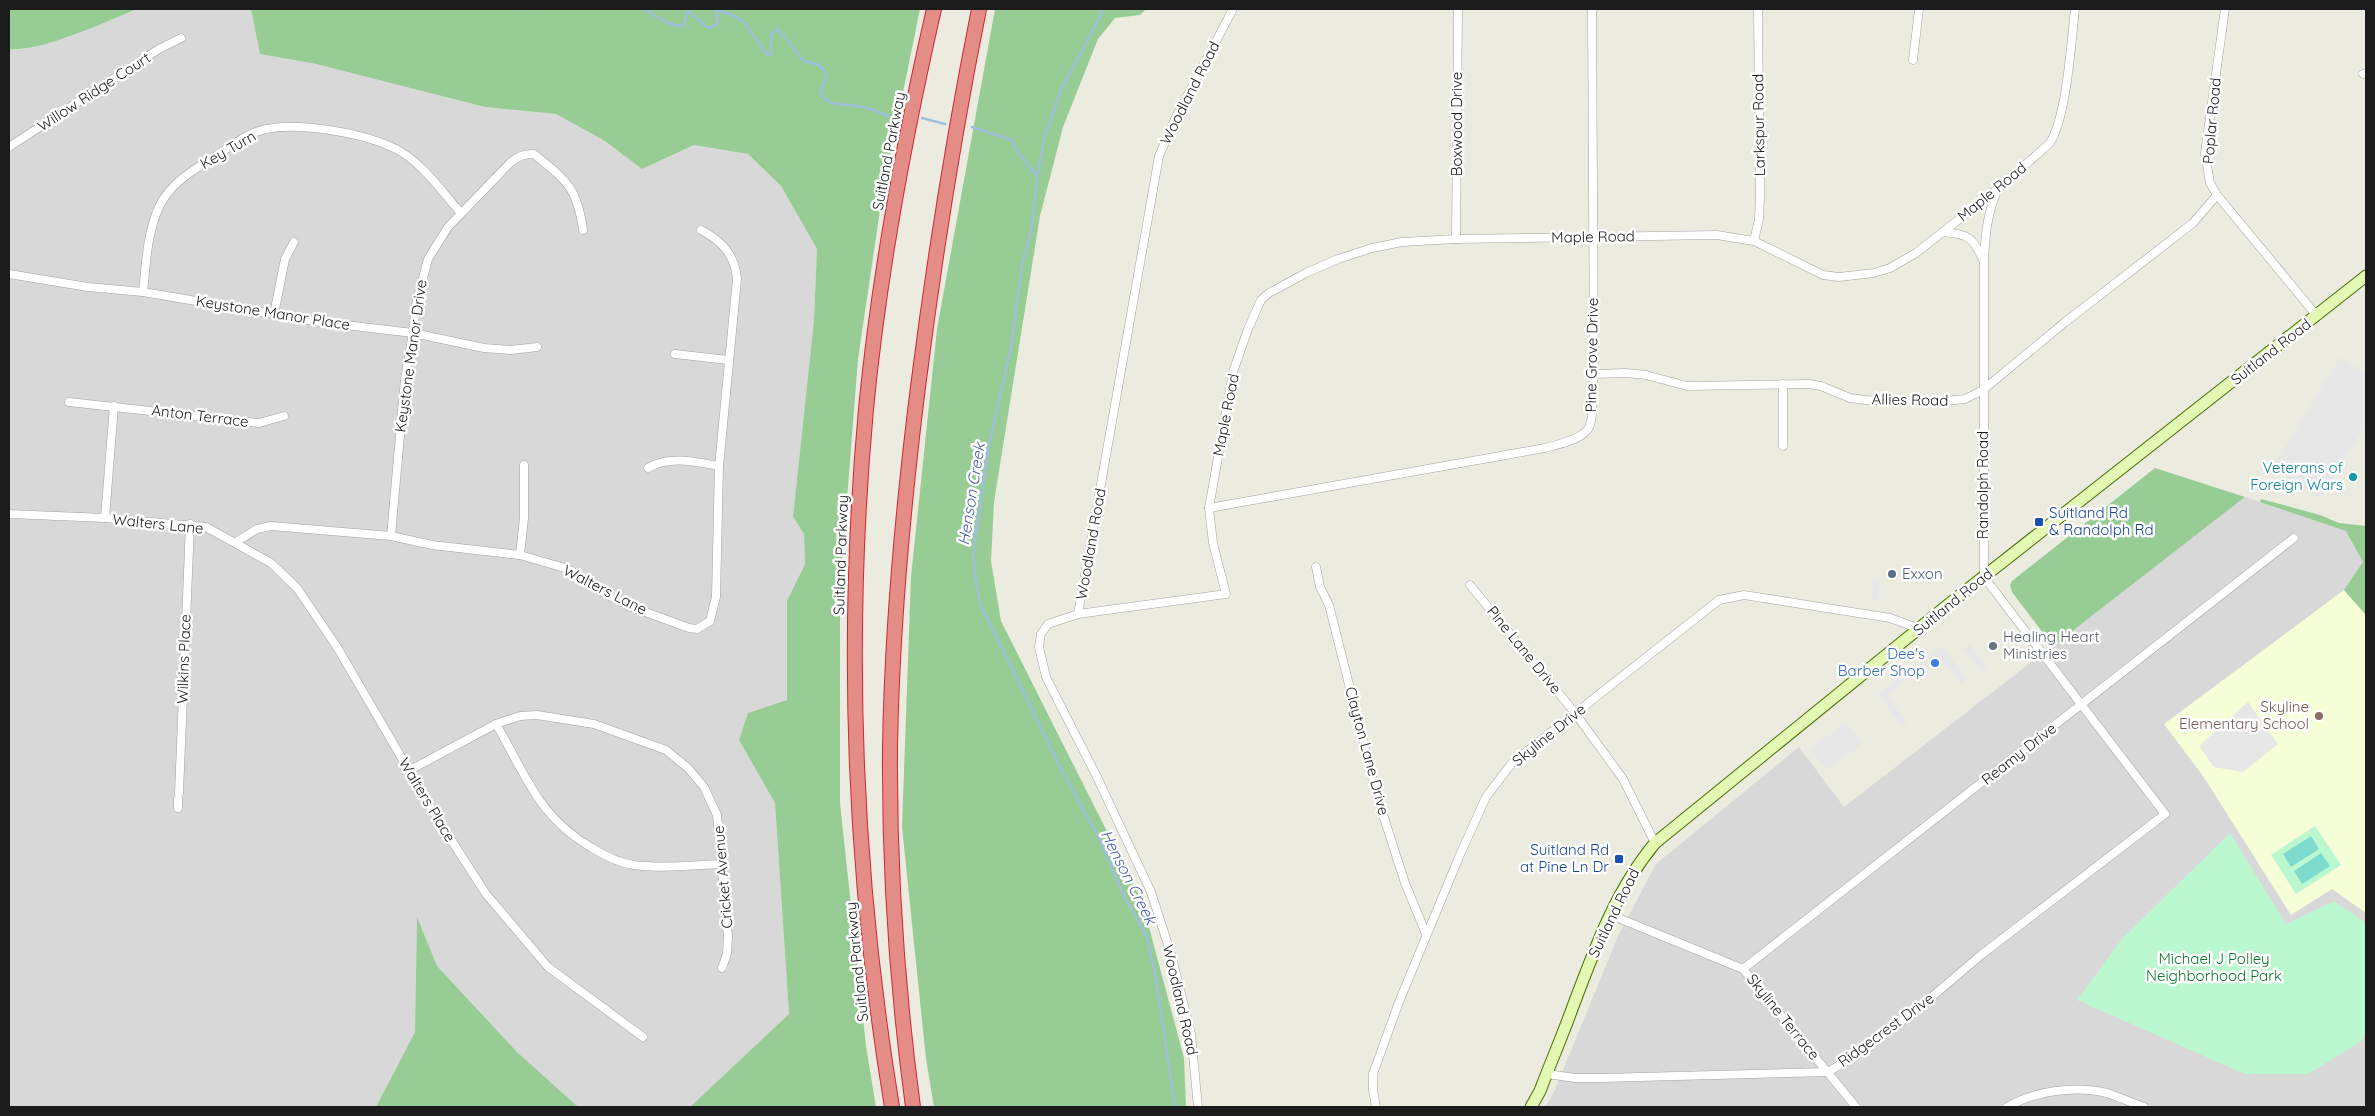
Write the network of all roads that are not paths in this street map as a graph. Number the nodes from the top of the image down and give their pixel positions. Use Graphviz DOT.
graph roads {
  1 [pos="934,9"];
  2 [pos="979,9"];
  3 [pos="1233,9"];
  4 [pos="1458,9"];
  5 [pos="1592,9"];
  6 [pos="1758,9"];
  7 [pos="1920,9"];
  8 [pos="2075,9"];
  9 [pos="2225,9"];
  10 [pos="181,38"];
  11 [pos="1913,60"];
  12 [pos="9,147"];
  13 [pos="1999,188"];
  14 [pos="2218,195"];
  15 [pos="461,212"];
  16 [pos="583,230"];
  17 [pos="701,230"];
  18 [pos="1943,232"];
  19 [pos="1592,238"];
  20 [pos="1456,239"];
  21 [pos="1754,241"];
  22 [pos="294,242"];
  23 [pos="1984,262"];
  24 [pos="9,274"];
  25 [pos="2366,276"];
  26 [pos="143,292"];
  27 [pos="274,314"];
  28 [pos="2317,316"];
  29 [pos="413,334"];
  30 [pos="537,347"];
  31 [pos="675,354"];
  32 [pos="728,360"];
  33 [pos="1594,374"];
  34 [pos="1783,384"];
  35 [pos="1983,390"];
  36 [pos="69,402"];
  37 [pos="114,406"];
  38 [pos="284,416"];
  39 [pos="1783,446"];
  40 [pos="524,465"];
  41 [pos="719,466"];
  42 [pos="648,468"];
  43 [pos="1208,508"];
  44 [pos="9,514"];
  45 [pos="105,518"];
  46 [pos="190,524"];
  47 [pos="391,536"];
  48 [pos="2294,538"];
  49 [pos="236,542"];
  50 [pos="520,555"];
  51 [pos="1316,567"];
  52 [pos="1984,577"];
  53 [pos="1470,585"];
  54 [pos="1078,614"];
  55 [pos="1920,629"];
  56 [pos="2080,706"];
  57 [pos="1575,713"];
  58 [pos="496,724"];
  59 [pos="410,770"];
  60 [pos="178,808"];
  61 [pos="1655,843"];
  62 [pos="722,864"];
  63 [pos="1611,915"];
  64 [pos="1426,934"];
  65 [pos="722,968"];
  66 [pos="1743,969"];
  67 [pos="643,1038"];
  68 [pos="1828,1072"];
  69 [pos="1547,1074"];
  70 [pos="892,1107"];
  71 [pos="913,1107"];
  72 [pos="1198,1107"];
  73 [pos="1376,1107"];
  74 [pos="1531,1107"];
  75 [pos="1856,1107"];
  76 [pos="2007,1107"];
  77 [pos="2144,1107"];
  1 -- 70 [label="highway, Suitland Parkway"];
  2 -- 71 [label="highway"];
  3 -- 54 [label="street, Woodland Road"];
  4 -- 20 [label="street, Boxwood Drive"];
  5 -- 19 [label="street, Pine Grove Drive"];
  6 -- 21 [label="street, Larkspur Road"];
  7 -- 11 [label="street"];
  8 -- 13 [label="street, Maple Road"];
  9 -- 14 [label="street, Poplar Road"];
  10 -- 12 [label="street, Willow Ridge Court"];
  13 -- 18 [label="street, Maple Road"];
  13 -- 23 [label="street, Randolph Road"];
  14 -- 28 [label="street, Poplar Road"];
  14 -- 35 [label="street, Allies Road"];
  15 -- 16 [label="street, Keystone Manor Drive"];
  15 -- 26 [label="street, Key Turn"];
  15 -- 29 [label="street, Keystone Manor Drive"];
  17 -- 32 [label="street, Walters Lane"];
  18 -- 21 [label="street, Maple Road"];
  18 -- 23 [label="street"];
  19 -- 20 [label="street, Maple Road"];
  19 -- 21 [label="street, Maple Road"];
  19 -- 33 [label="street, Pine Grove Drive"];
  20 -- 43 [label="street, Maple Road"];
  22 -- 27 [label="street"];
  23 -- 35 [label="street, Randolph Road"];
  24 -- 26 [label="street, Keystone Manor Place"];
  25 -- 28 [label="main road, Suitland Road"];
  26 -- 27 [label="street, Keystone Manor Place"];
  27 -- 29 [label="street, Keystone Manor Place"];
  28 -- 52 [label="main road, Suitland Road"];
  29 -- 30 [label="street, Keystone Manor Place"];
  29 -- 47 [label="street, Keystone Manor Drive"];
  31 -- 32 [label="street"];
  32 -- 41 [label="street, Walters Lane"];
  33 -- 34 [label="street, Allies Road"];
  33 -- 43 [label="street, Pine Grove Drive"];
  34 -- 35 [label="street, Allies Road"];
  34 -- 39 [label="street"];
  35 -- 52 [label="street, Randolph Road"];
  36 -- 37 [label="street, Anton Terrace"];
  37 -- 38 [label="street, Anton Terrace"];
  37 -- 45 [label="street"];
  40 -- 50 [label="street"];
  41 -- 42 [label="street"];
  41 -- 50 [label="street, Walters Lane"];
  43 -- 54 [label="street, Maple Road"];
  44 -- 45 [label="street, Walters Lane"];
  45 -- 46 [label="street, Walters Lane"];
  46 -- 49 [label="street, Walters Lane"];
  46 -- 60 [label="street, Wilkins Place"];
  47 -- 49 [label="street, Walters Lane"];
  47 -- 50 [label="street, Walters Lane"];
  48 -- 56 [label="street, Reamy Drive"];
  49 -- 59 [label="street, Walters Place"];
  51 -- 64 [label="street, Clayton Lane Drive"];
  52 -- 55 [label="main road, Suitland Road"];
  52 -- 56 [label="street"];
  53 -- 57 [label="street, Pine Lane Drive"];
  54 -- 72 [label="street, Woodland Road"];
  55 -- 57 [label="street, Skyline Drive"];
  55 -- 61 [label="main road, Suitland Road"];
  56 -- 66 [label="street, Reamy Drive"];
  56 -- 68 [label="street, Ridgecrest Drive"];
  57 -- 61 [label="street, Pine Lane Drive"];
  57 -- 64 [label="street, Skyline Drive"];
  58 -- 59 [label="street, Cricket Avenue"];
  58 -- 62 [label="street"];
  58 -- 62 [label="street, Cricket Avenue"];
  59 -- 67 [label="street, Walters Place"];
  61 -- 63 [label="main road, Suitland Road"];
  62 -- 65 [label="street, Cricket Avenue"];
  63 -- 66 [label="street, Skyline Terrace"];
  63 -- 69 [label="main road, Suitland Road"];
  64 -- 73 [label="street, Skyline Drive"];
  66 -- 68 [label="street, Skyline Terrace"];
  68 -- 69 [label="street, Ridgecrest Drive"];
  68 -- 75 [label="street, Skyline Terrace"];
  69 -- 74 [label="main road, Suitland Road"];
  76 -- 77 [label="street"];
}
